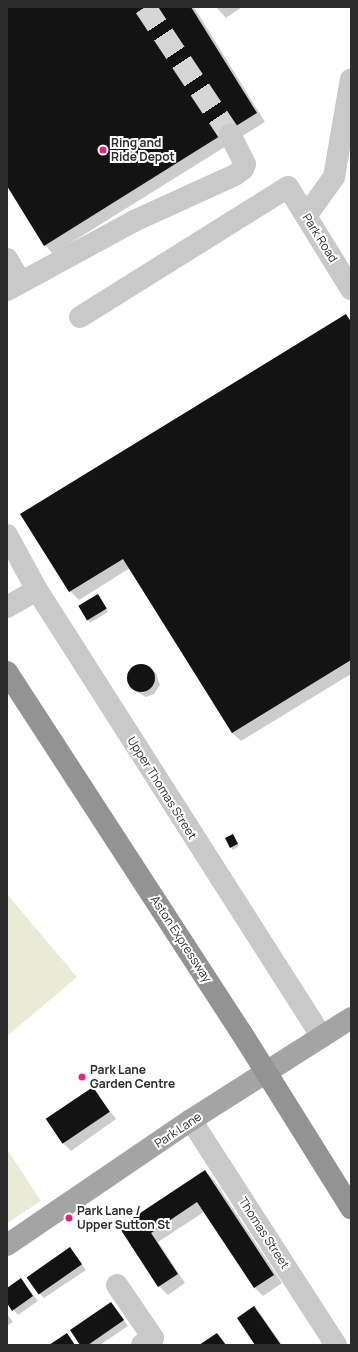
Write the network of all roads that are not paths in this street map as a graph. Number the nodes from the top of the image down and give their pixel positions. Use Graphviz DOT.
graph roads {
  1 [pos="351,79"];
  2 [pos="230,135"];
  3 [pos="306,216"];
  4 [pos="7,259"];
  5 [pos="14,286"];
  6 [pos="351,289"];
  7 [pos="80,317"];
  8 [pos="7,535"];
  9 [pos="36,590"];
  10 [pos="7,607"];
  11 [pos="7,672"];
  12 [pos="351,1018"];
  13 [pos="322,1037"];
  14 [pos="192,1120"];
  15 [pos="351,1208"];
  16 [pos="7,1245"];
  17 [pos="117,1285"];
  18 [pos="142,1345"];
  19 [pos="336,1345"];
  1 -- 3 [label="street"];
  2 -- 5 [label="street"];
  3 -- 6 [label="street, Park Road"];
  3 -- 7 [label="street, Park Road"];
  4 -- 5 [label="street"];
  8 -- 9 [label="street, Upper Thomas Street"];
  9 -- 10 [label="street"];
  9 -- 13 [label="street, Upper Thomas Street"];
  11 -- 15 [label="highway, Aston Expressway"];
  12 -- 13 [label="main road, Park Lane"];
  13 -- 14 [label="main road, Park Lane"];
  14 -- 16 [label="main road, Park Lane"];
  14 -- 19 [label="street, Thomas Street"];
  17 -- 18 [label="street"];
}
